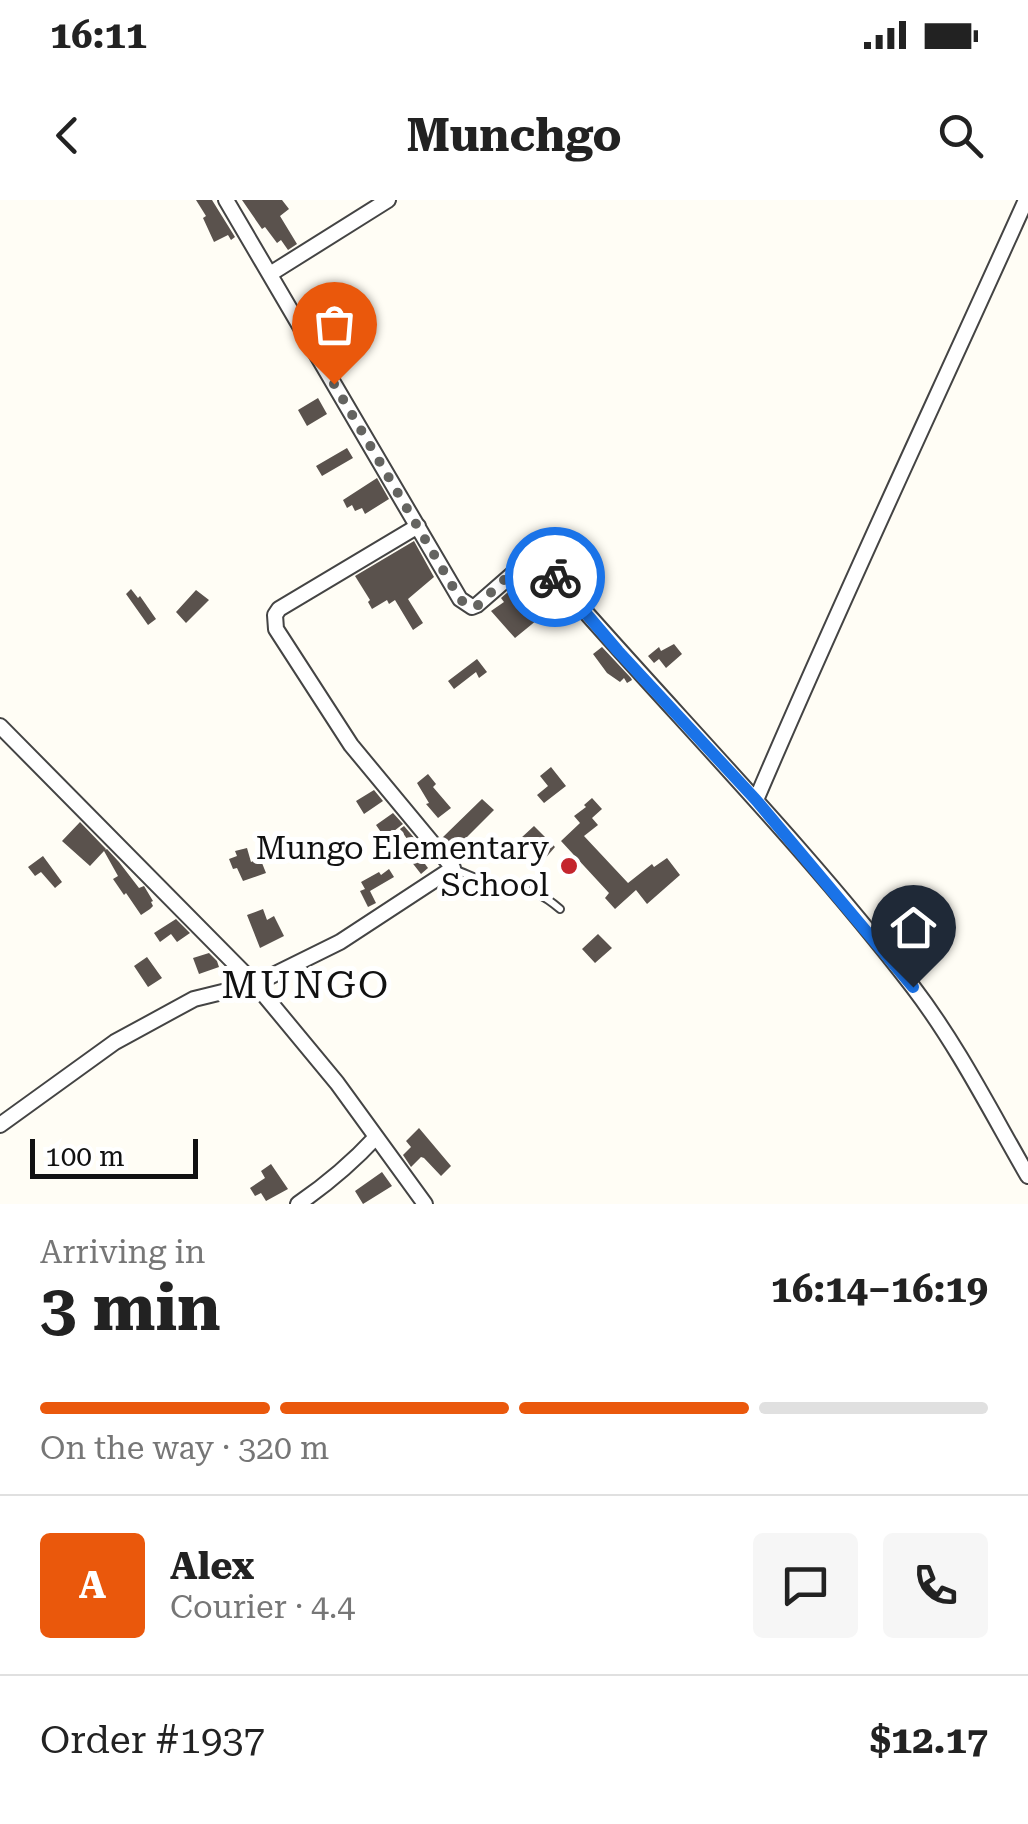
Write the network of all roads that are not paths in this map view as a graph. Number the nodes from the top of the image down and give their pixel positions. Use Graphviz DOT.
graph roads {
  1 [pos="226,200"];
  2 [pos="388,200"];
  3 [pos="1026,200"];
  4 [pos="270,274"];
  5 [pos="418,526"];
  6 [pos="0,726"];
  7 [pos="756,800"];
  8 [pos="453,868"];
  9 [pos="560,909"];
  10 [pos="255,984"];
  11 [pos="0,1126"];
  12 [pos="376,1136"];
  13 [pos="1028,1176"];
  14 [pos="298,1204"];
  15 [pos="425,1204"];
  1 -- 4 [label="street"];
  2 -- 4 [label="street"];
  3 -- 7 [label="street"];
  4 -- 5 [label="street"];
  5 -- 7 [label="street"];
  5 -- 8 [label="street"];
  6 -- 10 [label="street"];
  7 -- 13 [label="street"];
  8 -- 9 [label="lane"];
  8 -- 10 [label="street"];
  10 -- 11 [label="street"];
  10 -- 12 [label="street"];
  12 -- 14 [label="street"];
  12 -- 15 [label="street"];
}
